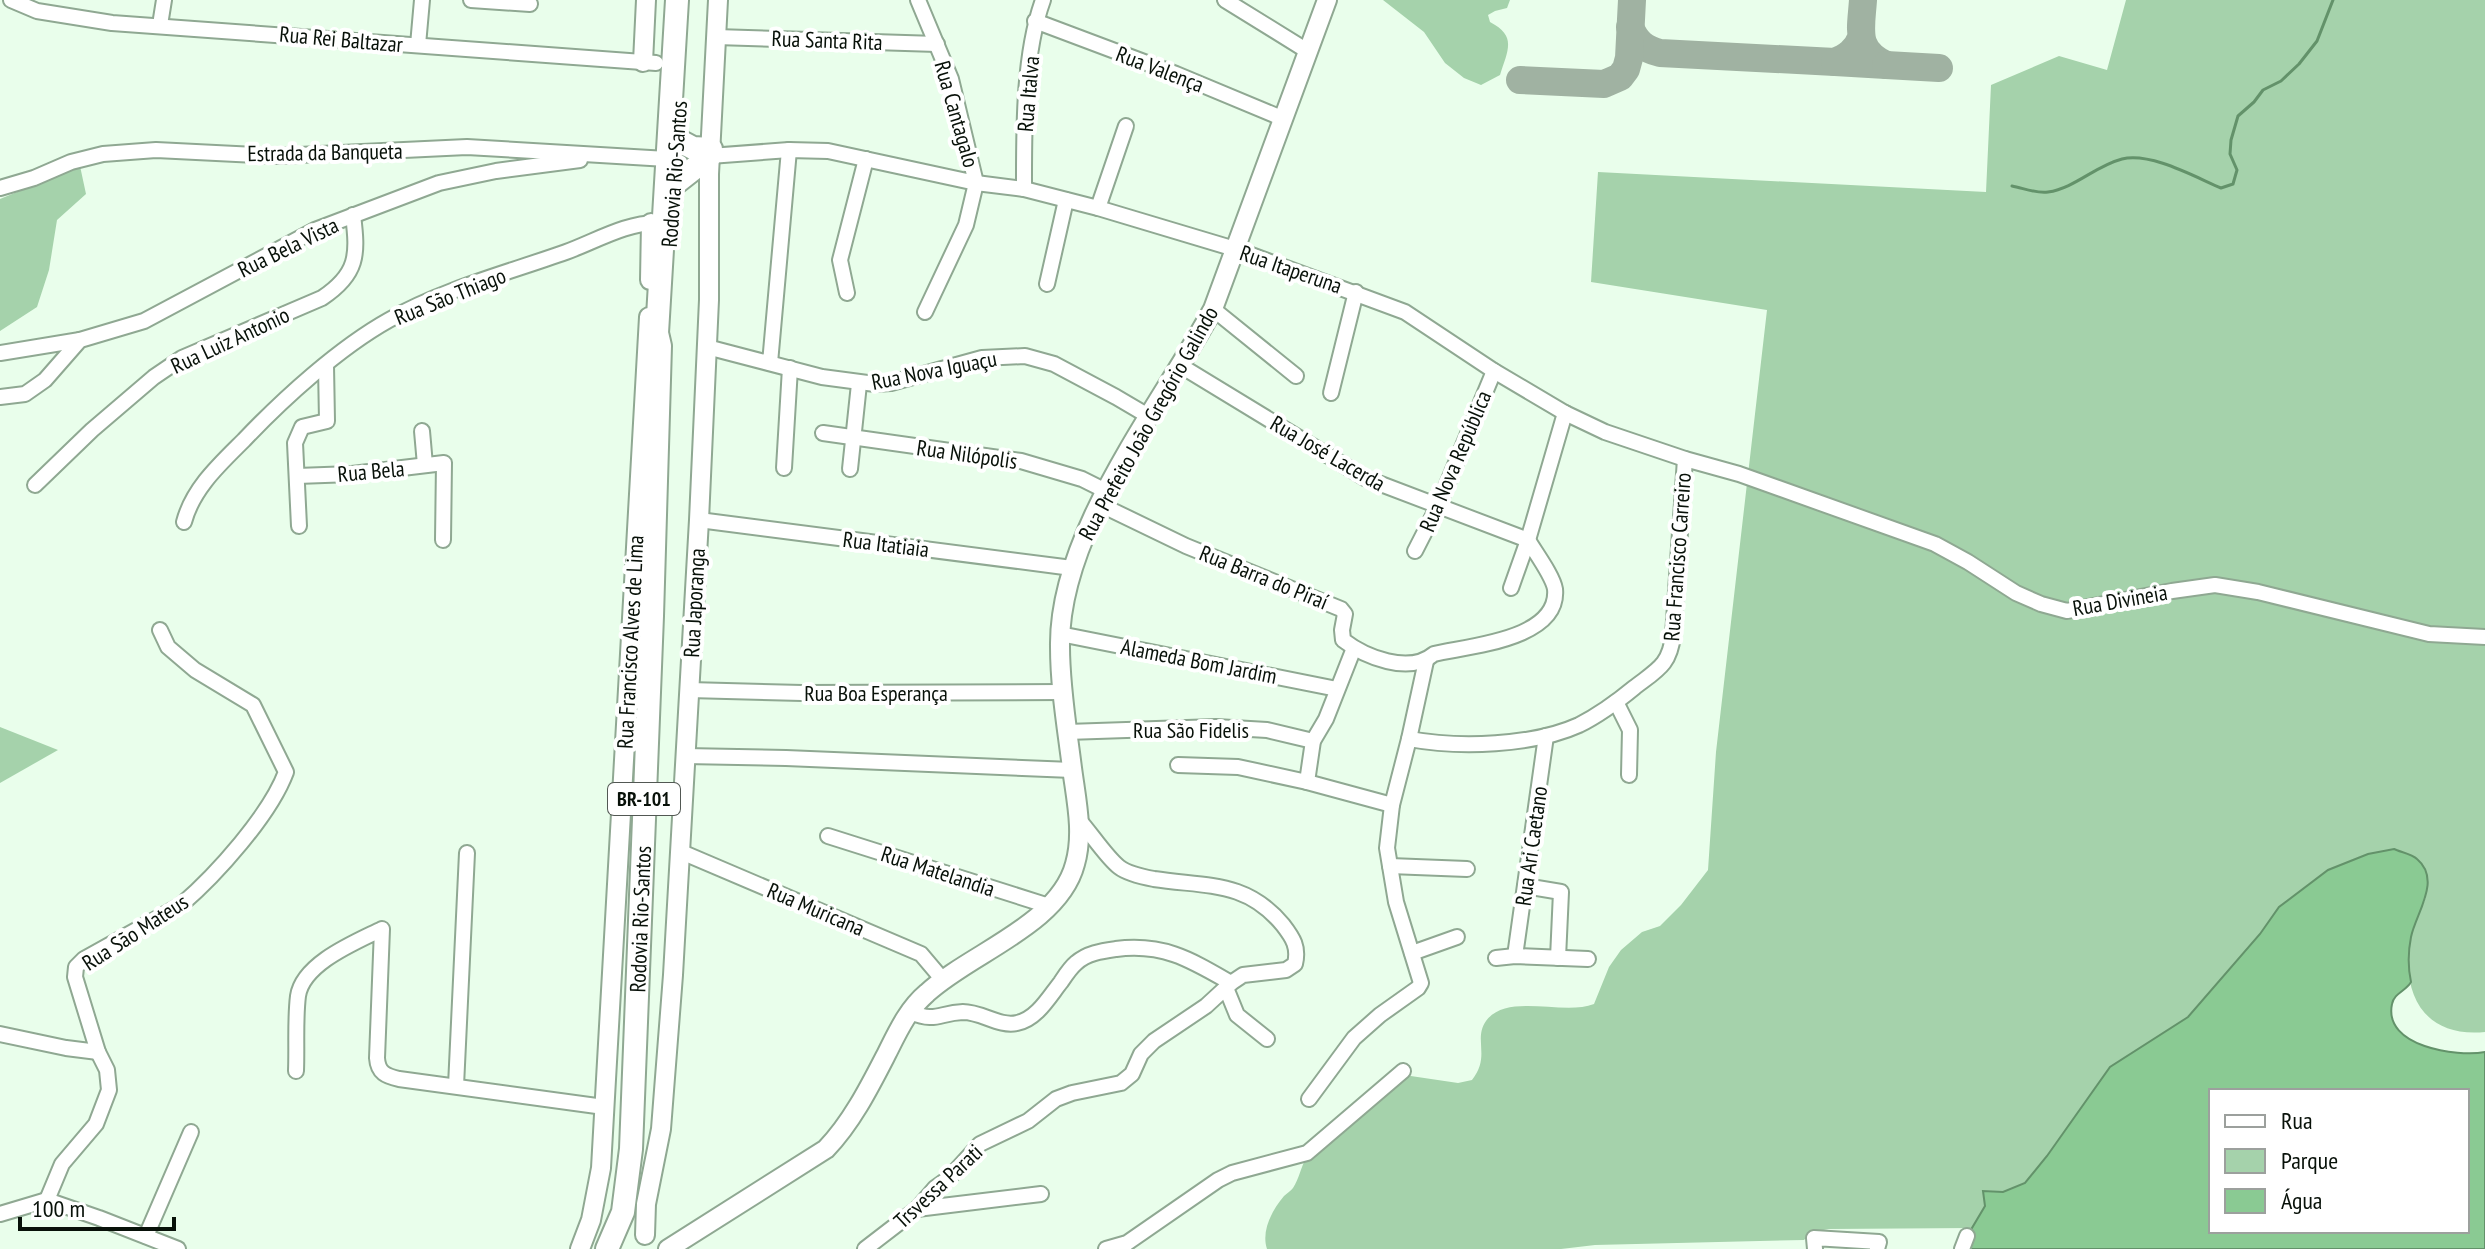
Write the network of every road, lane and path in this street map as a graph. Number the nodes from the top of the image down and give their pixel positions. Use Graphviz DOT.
graph roads {
  1 [pos="11,0"];
  2 [pos="164,0"];
  3 [pos="422,0"];
  4 [pos="471,0"];
  5 [pos="646,0"];
  6 [pos="718,0"];
  7 [pos="918,0"];
  8 [pos="1043,0"];
  9 [pos="1225,0"];
  10 [pos="1327,0"];
  11 [pos="679,2"];
  12 [pos="530,4"];
  13 [pos="65,8"];
  14 [pos="1035,21"];
  15 [pos="160,25"];
  16 [pos="716,37"];
  17 [pos="937,44"];
  18 [pos="418,45"];
  19 [pos="1309,52"];
  20 [pos="660,64"];
  21 [pos="1284,119"];
  22 [pos="1126,126"];
  23 [pos="789,150"];
  24 [pos="666,152"];
  25 [pos="604,156"];
  26 [pos="866,159"];
  27 [pos="706,162"];
  28 [pos="976,183"];
  29 [pos="669,184"];
  30 [pos="0,188"];
  31 [pos="1024,189"];
  32 [pos="1066,200"];
  33 [pos="1098,208"];
  34 [pos="353,215"];
  35 [pos="656,224"];
  36 [pos="1235,249"];
  37 [pos="1047,284"];
  38 [pos="1356,292"];
  39 [pos="847,293"];
  40 [pos="1213,309"];
  41 [pos="925,312"];
  42 [pos="80,340"];
  43 [pos="660,346"];
  44 [pos="707,347"];
  45 [pos="0,353"];
  46 [pos="770,363"];
  47 [pos="326,366"];
  48 [pos="1181,366"];
  49 [pos="790,368"];
  50 [pos="1494,371"];
  51 [pos="1296,376"];
  52 [pos="859,384"];
  53 [pos="1331,393"];
  54 [pos="0,397"];
  55 [pos="1565,413"];
  56 [pos="1150,417"];
  57 [pos="422,431"];
  58 [pos="823,433"];
  59 [pos="853,438"];
  60 [pos="1685,459"];
  61 [pos="425,465"];
  62 [pos="784,468"];
  63 [pos="850,469"];
  64 [pos="297,476"];
  65 [pos="35,485"];
  66 [pos="1103,497"];
  67 [pos="1439,504"];
  68 [pos="699,520"];
  69 [pos="184,522"];
  70 [pos="299,526"];
  71 [pos="443,540"];
  72 [pos="1528,540"];
  73 [pos="1415,551"];
  74 [pos="1072,568"];
  75 [pos="1511,588"];
  76 [pos="160,630"];
  77 [pos="1060,634"];
  78 [pos="2485,637"];
  79 [pos="1354,648"];
  80 [pos="1426,661"];
  81 [pos="1337,689"];
  82 [pos="689,690"];
  83 [pos="1063,692"];
  84 [pos="1616,702"];
  85 [pos="1067,732"];
  86 [pos="1546,736"];
  87 [pos="1409,739"];
  88 [pos="1313,741"];
  89 [pos="685,756"];
  90 [pos="1178,765"];
  91 [pos="1072,770"];
  92 [pos="1629,775"];
  93 [pos="1307,782"];
  94 [pos="1392,805"];
  95 [pos="1079,820"];
  96 [pos="828,836"];
  97 [pos="679,851"];
  98 [pos="467,853"];
  99 [pos="1390,866"];
  100 [pos="1467,869"];
  101 [pos="1525,886"];
  102 [pos="1049,906"];
  103 [pos="1457,937"];
  104 [pos="1412,953"];
  105 [pos="1515,956"];
  106 [pos="1496,958"];
  107 [pos="1558,958"];
  108 [pos="1588,959"];
  109 [pos="943,980"];
  110 [pos="1228,985"];
  111 [pos="910,1012"];
  112 [pos="0,1034"];
  113 [pos="1267,1039"];
  114 [pos="98,1052"];
  115 [pos="296,1071"];
  116 [pos="1403,1071"];
  117 [pos="456,1086"];
  118 [pos="1309,1099"];
  119 [pos="604,1107"];
  120 [pos="191,1132"];
  121 [pos="1041,1194"];
  122 [pos="47,1200"];
  123 [pos="917,1209"];
  124 [pos="0,1214"];
  125 [pos="150,1241"];
  126 [pos="655,1243"];
  127 [pos="1815,1244"];
  128 [pos="1878,1245"];
  129 [pos="178,1249"];
  130 [pos="580,1249"];
  131 [pos="607,1249"];
  132 [pos="865,1249"];
  133 [pos="1106,1249"];
  1 -- 13 [label="street, Rua Rei Baltazar"];
  2 -- 15 [label="street"];
  3 -- 18 [label="street"];
  4 -- 12 [label="street"];
  5 -- 20 [label="main road"];
  6 -- 16 [label="main road, Rua Japoranga"];
  7 -- 17 [label="street, Rua Cantagalo"];
  8 -- 14 [label="street, Rua Italva"];
  9 -- 19 [label="street"];
  10 -- 19 [label="main road, Rua Prefeito João Gregório Galindo"];
  11 -- 20 [label="highway, Rodovia Rio-Santos / BR-101"];
  11 -- 24 [label="highway, Rodovia Rio-Santos / BR-101"];
  13 -- 15 [label="street, Rua Rei Baltazar"];
  14 -- 21 [label="street, Rua Valença"];
  14 -- 31 [label="street, Rua Italva"];
  15 -- 18 [label="street, Rua Rei Baltazar"];
  16 -- 17 [label="street, Rua Santa Rita"];
  16 -- 27 [label="main road, Rua Japoranga"];
  17 -- 28 [label="street, Rua Cantagalo"];
  18 -- 20 [label="street, Rua Rei Baltazar"];
  19 -- 21 [label="main road, Rua Prefeito João Gregório Galindo"];
  20 -- 24 [label="highway, Rodovia Rio-Santos / BR-101"];
  21 -- 36 [label="main road, Rua Prefeito João Gregório Galindo"];
  22 -- 33 [label="street"];
  23 -- 26 [label="street, Rua Itaperuna"];
  23 -- 27 [label="street, Rua Itaperuna"];
  23 -- 46 [label="street"];
  24 -- 25 [label="street, Estrada da Banqueta"];
  24 -- 27 [label="highway"];
  24 -- 29 [label="highway, Rodovia Rio-Santos / BR-101"];
  25 -- 30 [label="street, Estrada da Banqueta"];
  25 -- 34 [label="street, Rua Bela Vista"];
  26 -- 28 [label="street, Rua Itaperuna"];
  26 -- 39 [label="street"];
  27 -- 29 [label="highway"];
  27 -- 44 [label="main road, Rua Japoranga"];
  28 -- 31 [label="street, Rua Itaperuna"];
  28 -- 41 [label="street"];
  29 -- 35 [label="highway, Rodovia Rio-Santos"];
  29 -- 43 [label="highway, Rodovia Rio-Santos / BR-101"];
  31 -- 32 [label="street, Rua Itaperuna"];
  32 -- 33 [label="street, Rua Itaperuna"];
  32 -- 37 [label="street"];
  33 -- 36 [label="street, Rua Itaperuna"];
  34 -- 42 [label="street, Rua Bela Vista"];
  34 -- 65 [label="street, Rua Luiz Antonio"];
  35 -- 43 [label="highway, Rodovia Rio-Santos / BR-101"];
  35 -- 47 [label="street, Rua São Thiago"];
  35 -- 119 [label="main road, Rua Francisco Alves de Lima"];
  36 -- 38 [label="street, Rua Itaperuna"];
  36 -- 40 [label="main road, Rua Prefeito João Gregório Galindo"];
  38 -- 50 [label="street, Rua Itaperuna"];
  38 -- 53 [label="street"];
  40 -- 48 [label="main road, Rua Prefeito João Gregório Galindo"];
  40 -- 51 [label="street"];
  42 -- 45 [label="street, Rua Bela Vista"];
  42 -- 54 [label="street"];
  43 -- 131 [label="highway, Rodovia Rio-Santos / BR-101"];
  44 -- 46 [label="street, Rua Nova Iguaçu"];
  44 -- 68 [label="main road, Rua Japoranga"];
  46 -- 49 [label="street, Rua Nova Iguaçu"];
  47 -- 64 [label="street"];
  47 -- 69 [label="street, Rua São Thiago"];
  48 -- 56 [label="main road, Rua Prefeito João Gregório Galindo"];
  48 -- 67 [label="street, Rua José Lacerda"];
  49 -- 52 [label="street, Rua Nova Iguaçu"];
  49 -- 62 [label="street"];
  50 -- 55 [label="street, Rua Itaperuna"];
  50 -- 67 [label="street, Rua Nova República"];
  52 -- 56 [label="street, Rua Nova Iguaçu"];
  52 -- 59 [label="street"];
  55 -- 60 [label="street, Rua Itaperuna"];
  55 -- 72 [label="street"];
  56 -- 66 [label="main road, Rua Prefeito João Gregório Galindo"];
  57 -- 61 [label="street"];
  58 -- 59 [label="street, Rua Nilópolis"];
  59 -- 63 [label="street"];
  59 -- 66 [label="street, Rua Nilópolis"];
  60 -- 78 [label="street, Rua Divineia"];
  60 -- 84 [label="street, Rua Francisco Carreiro"];
  61 -- 64 [label="street, Rua Bela"];
  61 -- 71 [label="street, Rua Bela"];
  64 -- 70 [label="street"];
  66 -- 74 [label="main road, Rua Prefeito João Gregório Galindo"];
  66 -- 79 [label="street, Rua Barra do Piraí"];
  67 -- 72 [label="street, Rua José Lacerda"];
  67 -- 73 [label="street, Rua Nova República"];
  68 -- 74 [label="street, Rua Itatiaia"];
  68 -- 82 [label="main road, Rua Japoranga"];
  72 -- 75 [label="street"];
  72 -- 80 [label="street"];
  74 -- 77 [label="main road, Rua Prefeito João Gregório Galindo"];
  76 -- 114 [label="street, Rua São Mateus"];
  77 -- 81 [label="street, Alameda Bom Jardim"];
  77 -- 83 [label="main road, Rua Prefeito João Gregório Galindo"];
  79 -- 80 [label="street"];
  79 -- 81 [label="street"];
  80 -- 87 [label="street"];
  81 -- 88 [label="street"];
  82 -- 83 [label="street, Rua Boa Esperança"];
  82 -- 89 [label="main road, Rua Japoranga"];
  83 -- 85 [label="main road, Rua Prefeito João Gregório Galindo"];
  84 -- 86 [label="street, Rua Francisco Carreiro"];
  84 -- 92 [label="street"];
  85 -- 88 [label="street, Rua São Fidelis"];
  85 -- 91 [label="main road, Rua Prefeito João Gregório Galindo"];
  86 -- 87 [label="street, Rua Francisco Carreiro"];
  86 -- 101 [label="street, Rua Ari Caetano"];
  87 -- 94 [label="street"];
  88 -- 93 [label="street"];
  89 -- 91 [label="street"];
  89 -- 97 [label="main road, Rua Japoranga"];
  90 -- 93 [label="street"];
  91 -- 95 [label="main road, Rua Prefeito João Gregório Galindo"];
  93 -- 94 [label="street"];
  94 -- 99 [label="street"];
  95 -- 102 [label="main road, Rua Prefeito João Gregório Galindo"];
  95 -- 110 [label="street, Trsvessa Parati"];
  96 -- 102 [label="street, Rua Matelandia"];
  97 -- 109 [label="street, Rua Muricana"];
  97 -- 126 [label="main road, Rua Japoranga"];
  98 -- 117 [label="street"];
  99 -- 100 [label="street"];
  99 -- 104 [label="street"];
  101 -- 105 [label="street, Rua Ari Caetano"];
  101 -- 107 [label="street"];
  102 -- 109 [label="main road, Rua Prefeito João Gregório Galindo"];
  103 -- 104 [label="street"];
  104 -- 118 [label="street"];
  105 -- 106 [label="street"];
  105 -- 107 [label="street"];
  107 -- 108 [label="street"];
  109 -- 111 [label="main road, Rua Prefeito João Gregório Galindo"];
  110 -- 111 [label="street"];
  110 -- 113 [label="street"];
  110 -- 123 [label="street, Trsvessa Parati"];
  111 -- 126 [label="main road, Rua Prefeito João Gregório Galindo"];
  112 -- 114 [label="street"];
  114 -- 122 [label="street, Rua São Mateus"];
  115 -- 117 [label="street"];
  116 -- 133 [label="street"];
  117 -- 119 [label="street"];
  119 -- 130 [label="main road, Rua Francisco Alves de Lima"];
  120 -- 125 [label="street"];
  121 -- 123 [label="street"];
  122 -- 124 [label="street"];
  122 -- 125 [label="street"];
  123 -- 132 [label="street, Trsvessa Parati"];
  125 -- 129 [label="street"];
  127 -- 128 [label="street"];
}
